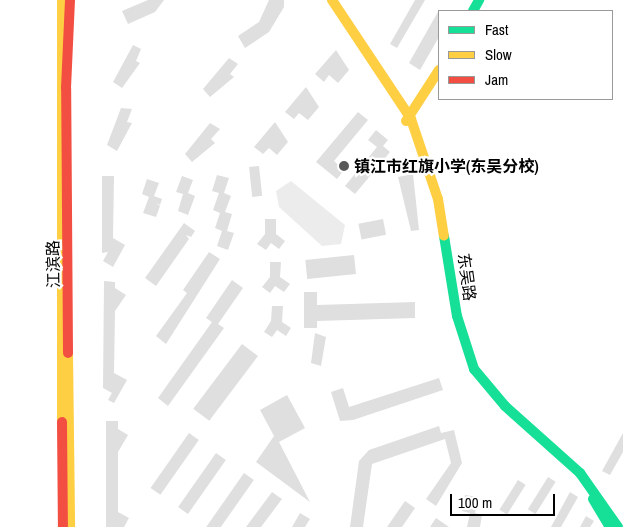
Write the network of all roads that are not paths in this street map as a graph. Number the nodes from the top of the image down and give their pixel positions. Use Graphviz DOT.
graph roads {
  1 [pos="62,0"];
  2 [pos="70,0"];
  3 [pos="325,0"];
  4 [pos="332,0"];
  5 [pos="438,72"];
  6 [pos="408,120"];
  7 [pos="63,527"];
  8 [pos="70,527"];
  9 [pos="610,527"];
  10 [pos="618,527"];
  1 -- 7 [label="main road, 江滨路"];
  2 -- 8 [label="main road, 江滨路"];
  3 -- 6 [label="main road, 东吴路"];
  4 -- 6 [label="main road, 东吴路"];
  5 -- 6 [label="main road"];
  6 -- 9 [label="main road, 东吴路"];
  6 -- 10 [label="main road, 东吴路"];
}
